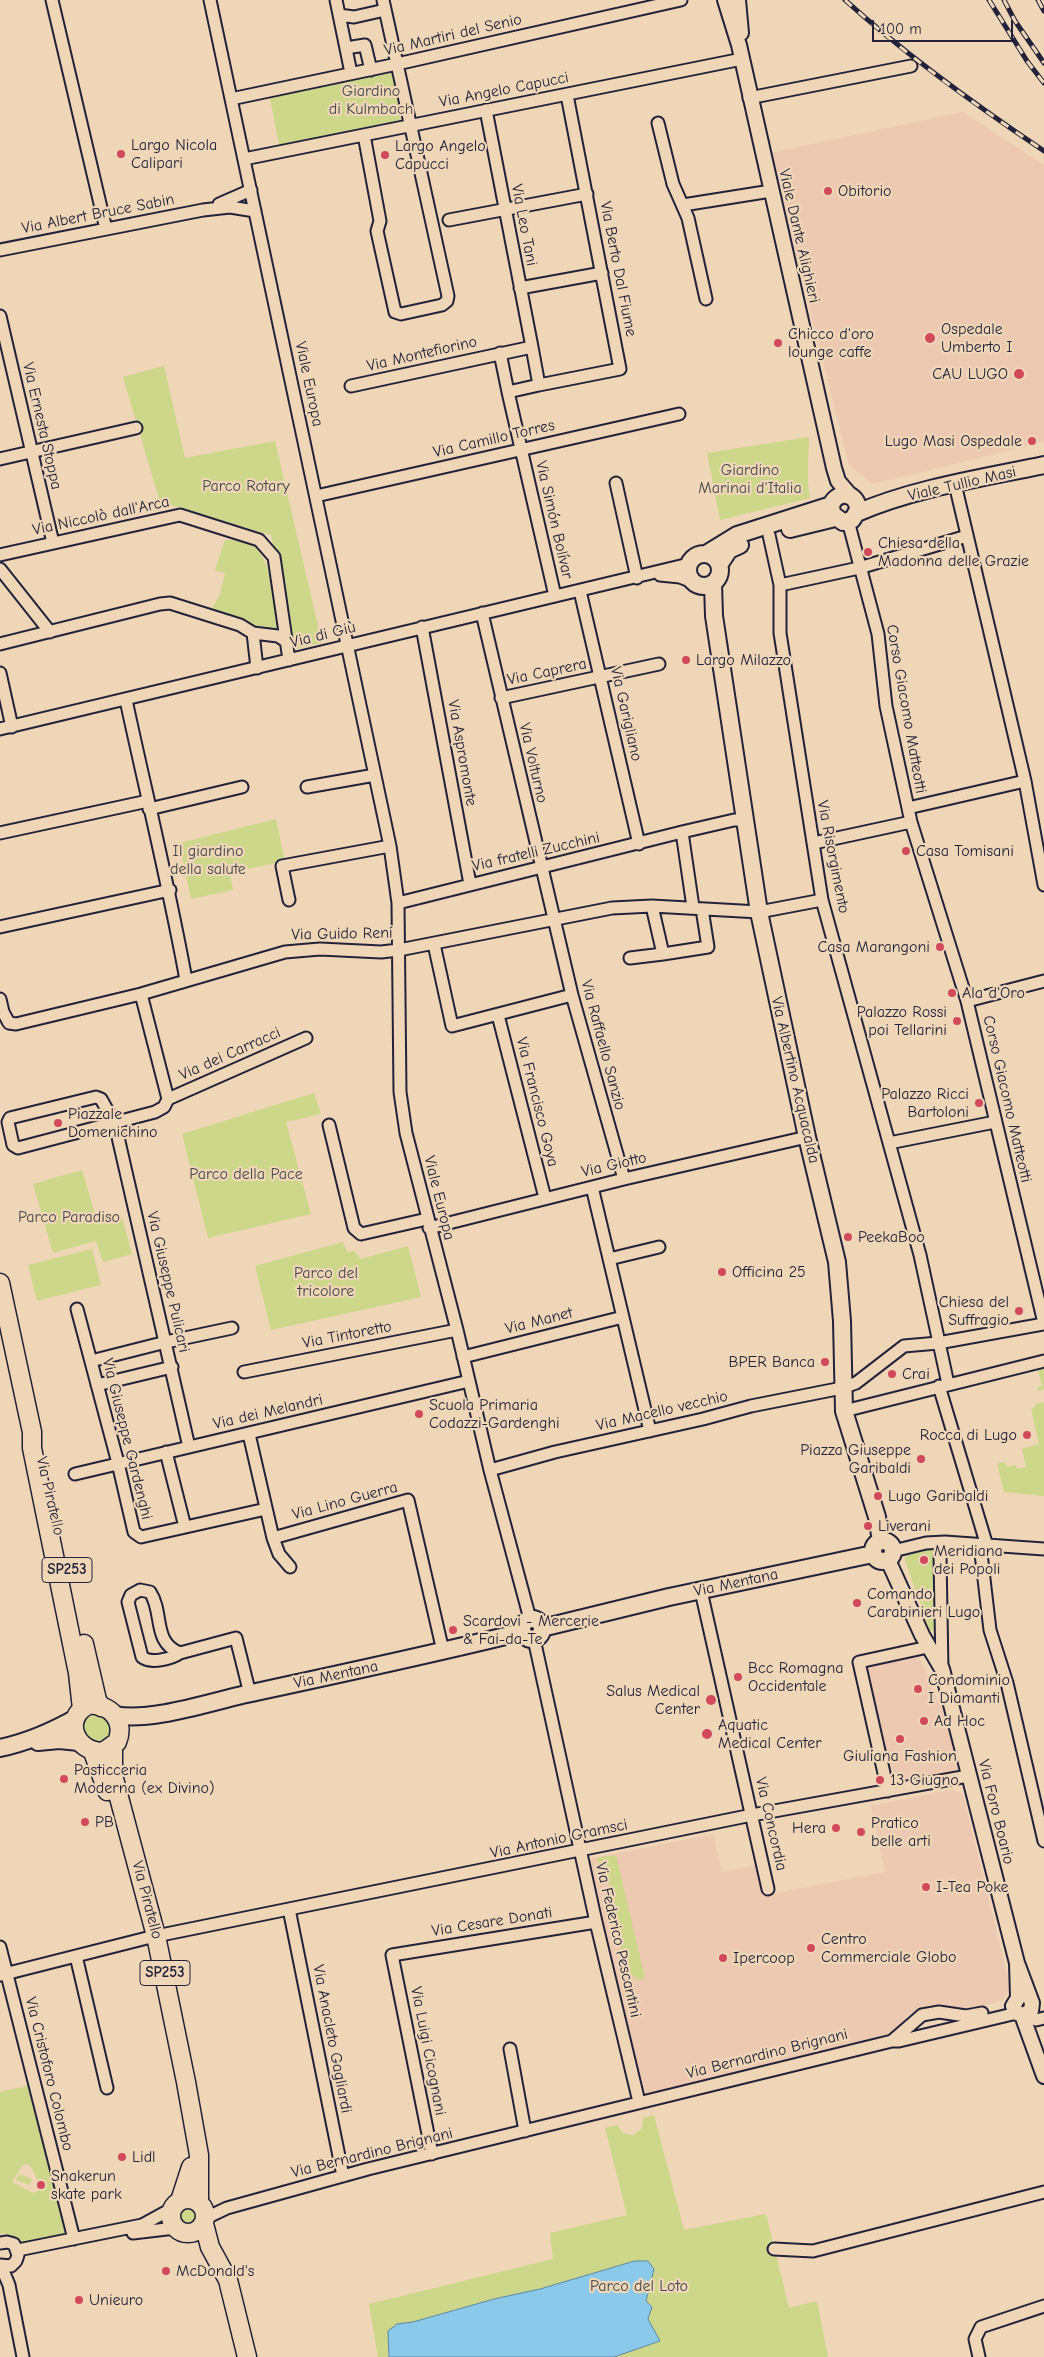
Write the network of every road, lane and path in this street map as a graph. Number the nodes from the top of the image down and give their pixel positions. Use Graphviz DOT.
graph roads {
  1 [pos="52,0"];
  2 [pos="210,0"];
  3 [pos="336,0"];
  4 [pos="681,0"];
  5 [pos="725,0"];
  6 [pos="738,0"];
  7 [pos="384,5"];
  8 [pos="339,15"];
  9 [pos="346,48"];
  10 [pos="740,52"];
  11 [pos="398,64"];
  12 [pos="911,66"];
  13 [pos="371,70"];
  14 [pos="351,73"];
  15 [pos="566,95"];
  16 [pos="749,98"];
  17 [pos="231,99"];
  18 [pos="486,110"];
  19 [pos="658,123"];
  20 [pos="410,125"];
  21 [pos="364,135"];
  22 [pos="244,159"];
  23 [pos="251,190"];
  24 [pos="770,191"];
  25 [pos="587,194"];
  26 [pos="683,205"];
  27 [pos="203,210"];
  28 [pos="256,211"];
  29 [pos="504,211"];
  30 [pos="449,220"];
  31 [pos="106,229"];
  32 [pos="0,250"];
  33 [pos="602,273"];
  34 [pos="520,288"];
  35 [pos="706,299"];
  36 [pos="0,316"];
  37 [pos="532,346"];
  38 [pos="500,353"];
  39 [pos="540,385"];
  40 [pos="351,386"];
  41 [pos="508,392"];
  42 [pos="679,414"];
  43 [pos="136,428"];
  44 [pos="520,450"];
  45 [pos="31,452"];
  46 [pos="0,459"];
  47 [pos="1044,465"];
  48 [pos="616,483"];
  49 [pos="955,484"];
  50 [pos="316,496"];
  51 [pos="844,507"];
  52 [pos="769,535"];
  53 [pos="967,536"];
  54 [pos="53,542"];
  55 [pos="706,554"];
  56 [pos="0,555"];
  57 [pos="689,564"];
  58 [pos="719,565"];
  59 [pos="859,568"];
  60 [pos="0,569"];
  61 [pos="654,574"];
  62 [pos="637,578"];
  63 [pos="702,583"];
  64 [pos="780,585"];
  65 [pos="580,591"];
  66 [pos="555,596"];
  67 [pos="482,613"];
  68 [pos="422,628"];
  69 [pos="50,632"];
  70 [pos="253,633"];
  71 [pos="287,642"];
  72 [pos="0,644"];
  73 [pos="347,645"];
  74 [pos="289,660"];
  75 [pos="659,664"];
  76 [pos="257,668"];
  77 [pos="0,674"];
  78 [pos="601,677"];
  79 [pos="501,698"];
  80 [pos="126,700"];
  81 [pos="12,726"];
  82 [pos="0,729"];
  83 [pos="375,775"];
  84 [pos="1025,782"];
  85 [pos="242,787"];
  86 [pos="307,787"];
  87 [pos="148,805"];
  88 [pos="908,808"];
  89 [pos="746,820"];
  90 [pos="911,822"];
  91 [pos="682,832"];
  92 [pos="0,833"];
  93 [pos="814,843"];
  94 [pos="639,844"];
  95 [pos="390,846"];
  96 [pos="541,868"];
  97 [pos="470,884"];
  98 [pos="1044,885"];
  99 [pos="170,890"];
  100 [pos="289,900"];
  101 [pos="822,900"];
  102 [pos="398,903"];
  103 [pos="652,906"];
  104 [pos="698,908"];
  105 [pos="759,912"];
  106 [pos="554,920"];
  107 [pos="0,927"];
  108 [pos="434,944"];
  109 [pos="399,950"];
  110 [pos="663,954"];
  111 [pos="630,958"];
  112 [pos="186,980"];
  113 [pos="1044,981"];
  114 [pos="141,994"];
  115 [pos="572,995"];
  116 [pos="0,999"];
  117 [pos="967,1001"];
  118 [pos="498,1015"];
  119 [pos="306,1038"];
  120 [pos="168,1099"];
  121 [pos="995,1122"];
  122 [pos="115,1124"];
  123 [pos="328,1125"];
  124 [pos="807,1137"];
  125 [pos="889,1143"];
  126 [pos="624,1179"];
  127 [pos="592,1187"];
  128 [pos="545,1198"];
  129 [pos="428,1223"];
  130 [pos="659,1247"];
  131 [pos="609,1259"];
  132 [pos="1039,1277"];
  133 [pos="0,1283"];
  134 [pos="77,1309"];
  135 [pos="623,1317"];
  136 [pos="1044,1324"];
  137 [pos="232,1328"];
  138 [pos="457,1330"];
  139 [pos="166,1342"];
  140 [pos="938,1343"];
  141 [pos="463,1357"];
  142 [pos="91,1360"];
  143 [pos="1044,1361"];
  144 [pos="172,1367"];
  145 [pos="244,1372"];
  146 [pos="468,1381"];
  147 [pos="97,1385"];
  148 [pos="943,1385"];
  149 [pos="842,1388"];
  150 [pos="844,1411"];
  151 [pos="650,1431"];
  152 [pos="32,1432"];
  153 [pos="249,1434"];
  154 [pos="189,1447"];
  155 [pos="166,1452"];
  156 [pos="118,1464"];
  157 [pos="490,1470"];
  158 [pos="75,1474"];
  159 [pos="266,1509"];
  160 [pos="185,1527"];
  161 [pos="273,1538"];
  162 [pos="945,1542"];
  163 [pos="986,1546"];
  164 [pos="1044,1549"];
  165 [pos="884,1552"];
  166 [pos="290,1567"];
  167 [pos="700,1591"];
  168 [pos="532,1629"];
  169 [pos="928,1647"];
  170 [pos="443,1651"];
  171 [pos="180,1653"];
  172 [pos="942,1670"];
  173 [pos="248,1686"];
  174 [pos="108,1711"];
  175 [pos="79,1713"];
  176 [pos="149,1715"];
  177 [pos="116,1741"];
  178 [pos="7,1746"];
  179 [pos="86,1747"];
  180 [pos="968,1776"];
  181 [pos="888,1791"];
  182 [pos="752,1815"];
  183 [pos="1044,1841"];
  184 [pos="580,1852"];
  185 [pos="768,1888"];
  186 [pos="289,1909"];
  187 [pos="596,1922"];
  188 [pos="152,1937"];
  189 [pos="0,1947"];
  190 [pos="392,1955"];
  191 [pos="76,1956"];
  192 [pos="3,1975"];
  193 [pos="1026,2009"];
  194 [pos="949,2014"];
  195 [pos="973,2019"];
  196 [pos="912,2024"];
  197 [pos="948,2029"];
  198 [pos="918,2037"];
  199 [pos="892,2041"];
  200 [pos="510,2049"];
  201 [pos="1043,2071"];
  202 [pos="107,2088"];
  203 [pos="639,2102"];
  204 [pos="525,2131"];
  205 [pos="432,2154"];
  206 [pos="343,2176"];
  207 [pos="1044,2192"];
  208 [pos="177,2204"];
  209 [pos="203,2213"];
  210 [pos="180,2231"];
  211 [pos="74,2239"];
  212 [pos="0,2243"];
  213 [pos="774,2249"];
  214 [pos="17,2256"];
  215 [pos="0,2266"];
  216 [pos="9,2285"];
  217 [pos="232,2295"];
  218 [pos="1044,2306"];
  219 [pos="23,2357"];
  220 [pos="246,2357"];
  221 [pos="979,2357"];
  1 -- 31 [label="street"];
  2 -- 17 [label="street, Viale Europa"];
  3 -- 8 [label="street"];
  4 -- 11 [label="street, Via Martiri del Senio"];
  5 -- 10 [label="street, Viale Dante Alighieri"];
  6 -- 10 [label="street"];
  7 -- 8 [label="street"];
  7 -- 11 [label="street"];
  8 -- 9 [label="street"];
  9 -- 13 [label="street"];
  9 -- 14 [label="street"];
  10 -- 15 [label="street, Via Angelo Capucci"];
  10 -- 16 [label="street, Viale Dante Alighieri"];
  11 -- 13 [label="street, Via Martiri del Senio"];
  11 -- 20 [label="street"];
  12 -- 16 [label="street"];
  13 -- 14 [label="street, Via Martiri del Senio"];
  14 -- 17 [label="street, Via Martiri del Senio"];
  15 -- 18 [label="street, Via Angelo Capucci"];
  15 -- 25 [label="street, Via Berto Dal Fiume"];
  16 -- 24 [label="street, Viale Dante Alighieri"];
  17 -- 22 [label="street, Viale Europa"];
  18 -- 20 [label="street, Via Angelo Capucci"];
  18 -- 29 [label="street, Via Leo Tani"];
  19 -- 26 [label="street"];
  20 -- 21 [label="street, Via Angelo Capucci"];
  20 -- 21 [label="street"];
  21 -- 22 [label="street, Via Angelo Capucci"];
  22 -- 23 [label="street, Viale Europa"];
  23 -- 27 [label="street, Via Albert Bruce Sabin"];
  23 -- 28 [label="street, Viale Europa"];
  24 -- 26 [label="street"];
  24 -- 51 [label="street, Viale Dante Alighieri"];
  25 -- 29 [label="street"];
  25 -- 33 [label="street, Via Berto Dal Fiume"];
  26 -- 35 [label="street"];
  27 -- 28 [label="street, Via Albert Bruce Sabin"];
  27 -- 31 [label="street, Via Albert Bruce Sabin"];
  28 -- 50 [label="street, Viale Europa"];
  29 -- 30 [label="street"];
  29 -- 34 [label="street, Via Leo Tani"];
  31 -- 32 [label="street, Via Albert Bruce Sabin"];
  33 -- 34 [label="street"];
  33 -- 39 [label="street, Via Berto Dal Fiume"];
  34 -- 37 [label="street, Via Leo Tani"];
  36 -- 45 [label="street, Via Ernesta Stoppa"];
  37 -- 38 [label="street, Via Montefiorino"];
  37 -- 39 [label="street, Via Leo Tani"];
  38 -- 40 [label="street, Via Montefiorino"];
  38 -- 41 [label="street, Via Simón Bolívar"];
  39 -- 41 [label="street"];
  41 -- 44 [label="street, Via Simón Bolívar"];
  42 -- 44 [label="street, Via Camillo Torres"];
  43 -- 45 [label="street"];
  44 -- 50 [label="street, Via Camillo Torres"];
  44 -- 66 [label="street, Via Simón Bolívar"];
  45 -- 46 [label="street"];
  45 -- 54 [label="street, Via Ernesta Stoppa"];
  47 -- 49 [label="main road, Viale Tullio Masi"];
  48 -- 62 [label="street"];
  49 -- 51 [label="main road, Viale Tullio Masi"];
  49 -- 53 [label="street"];
  50 -- 73 [label="street, Viale Europa"];
  51 -- 52 [label="main road, Viale Tullio Masi"];
  51 -- 55 [label="main road, Viale Tullio Masi"];
  51 -- 59 [label="street, Corso Giacomo Matteotti"];
  52 -- 58 [label="main road, Viale Tullio Masi"];
  52 -- 64 [label="street, Via Risorgimento"];
  53 -- 59 [label="street"];
  53 -- 84 [label="street"];
  54 -- 56 [label="street, Via Niccolò dall'Arca"];
  54 -- 71 [label="street, Via Niccolò dall'Arca"];
  55 -- 57 [label="main road, Viale Tullio Masi"];
  55 -- 58 [label="main road"];
  57 -- 61 [label="street, Via di Giù"];
  57 -- 63 [label="main road"];
  58 -- 63 [label="main road, Viale Tullio Masi"];
  59 -- 64 [label="street"];
  59 -- 88 [label="street, Corso Giacomo Matteotti"];
  60 -- 69 [label="street"];
  61 -- 62 [label="street, Via di Giù"];
  61 -- 63 [label="street, Via di Giù"];
  62 -- 65 [label="street, Via di Giù"];
  63 -- 89 [label="main road, Via Albertino Acquacalda"];
  64 -- 93 [label="street, Via Risorgimento"];
  65 -- 66 [label="street, Via di Giù"];
  65 -- 78 [label="street, Via Garigliano"];
  66 -- 67 [label="street, Via di Giù"];
  67 -- 68 [label="street, Via di Giù"];
  67 -- 79 [label="street, Via Volturno"];
  68 -- 73 [label="street, Via di Giù"];
  68 -- 97 [label="street, Via Aspromonte"];
  69 -- 70 [label="street"];
  69 -- 72 [label="street"];
  70 -- 71 [label="street"];
  70 -- 76 [label="street"];
  71 -- 74 [label="street, Via Niccolò dall'Arca"];
  73 -- 74 [label="street, Via di Giù"];
  73 -- 83 [label="street, Viale Europa"];
  74 -- 76 [label="street, Via di Giù"];
  75 -- 78 [label="street, Via Caprera"];
  76 -- 80 [label="street, Via di Giù"];
  77 -- 81 [label="street"];
  78 -- 79 [label="street, Via Caprera"];
  78 -- 94 [label="street, Via Garigliano"];
  79 -- 96 [label="street, Via Volturno"];
  80 -- 81 [label="street, Via di Giù"];
  80 -- 87 [label="street"];
  81 -- 82 [label="street, Via di Giù"];
  83 -- 86 [label="street"];
  83 -- 95 [label="street, Viale Europa"];
  84 -- 88 [label="street"];
  84 -- 98 [label="street"];
  85 -- 87 [label="street"];
  87 -- 92 [label="street"];
  87 -- 99 [label="street"];
  88 -- 90 [label="street, Corso Giacomo Matteotti"];
  89 -- 91 [label="street, Via fratelli Zucchini"];
  89 -- 105 [label="main road, Via Albertino Acquacalda"];
  90 -- 93 [label="street"];
  90 -- 117 [label="street, Corso Giacomo Matteotti"];
  91 -- 94 [label="street, Via fratelli Zucchini"];
  91 -- 104 [label="street"];
  93 -- 101 [label="street, Via Risorgimento"];
  94 -- 96 [label="street, Via fratelli Zucchini"];
  95 -- 100 [label="street"];
  95 -- 102 [label="street, Viale Europa"];
  96 -- 97 [label="street, Via fratelli Zucchini"];
  96 -- 106 [label="street, Via Volturno"];
  97 -- 102 [label="street, Via fratelli Zucchini"];
  99 -- 107 [label="street"];
  99 -- 112 [label="street"];
  101 -- 105 [label="street, Via Guido Reni"];
  101 -- 125 [label="street, Via Risorgimento"];
  102 -- 109 [label="street, Viale Europa"];
  103 -- 104 [label="street, Via Guido Reni"];
  103 -- 106 [label="street, Via Guido Reni"];
  103 -- 110 [label="street"];
  104 -- 105 [label="street, Via Guido Reni"];
  104 -- 110 [label="street"];
  105 -- 124 [label="main road, Via Albertino Acquacalda"];
  106 -- 108 [label="street, Via Guido Reni"];
  106 -- 115 [label="street, Via Raffaello Sanzio"];
  108 -- 109 [label="street, Via Guido Reni"];
  108 -- 118 [label="street"];
  109 -- 112 [label="street, Via Guido Reni"];
  109 -- 129 [label="street, Viale Europa"];
  110 -- 111 [label="street"];
  112 -- 114 [label="street, Via Guido Reni"];
  113 -- 117 [label="street"];
  114 -- 116 [label="street, Via Guido Reni"];
  114 -- 120 [label="street, Via dei Carracci"];
  115 -- 118 [label="street"];
  115 -- 126 [label="street, Via Raffaello Sanzio"];
  117 -- 121 [label="street, Corso Giacomo Matteotti"];
  118 -- 128 [label="street, Via Francisco Goya"];
  119 -- 120 [label="street, Via dei Carracci"];
  120 -- 122 [label="street, Via dei Carracci"];
  121 -- 125 [label="street"];
  121 -- 132 [label="street, Corso Giacomo Matteotti"];
  122 -- 122 [label="street"];
  122 -- 139 [label="street, Via Giuseppe Pulicari"];
  123 -- 129 [label="street, Via Giotto"];
  124 -- 126 [label="street, Via Giotto"];
  124 -- 149 [label="main road, Via Albertino Acquacalda"];
  125 -- 140 [label="street, Via Risorgimento"];
  126 -- 127 [label="street, Via Giotto"];
  127 -- 128 [label="street, Via Giotto"];
  127 -- 131 [label="street"];
  128 -- 129 [label="street, Via Giotto"];
  129 -- 138 [label="street, Viale Europa"];
  130 -- 131 [label="street"];
  131 -- 135 [label="street"];
  132 -- 136 [label="street, Corso Giacomo Matteotti"];
  133 -- 152 [label="main road, Via Piratello"];
  134 -- 142 [label="street, Via Giuseppe Gardenghi"];
  135 -- 141 [label="street, Via Manet"];
  135 -- 151 [label="street"];
  136 -- 140 [label="street, Via Macello vecchio"];
  137 -- 139 [label="street"];
  138 -- 141 [label="street, Viale Europa"];
  138 -- 145 [label="street, Via Tintoretto"];
  139 -- 142 [label="street"];
  139 -- 144 [label="street, Via Giuseppe Pulicari"];
  140 -- 148 [label="street, Via Risorgimento"];
  140 -- 149 [label="street, Via Macello vecchio"];
  141 -- 146 [label="street, Viale Europa"];
  142 -- 147 [label="street, Via Giuseppe Gardenghi"];
  143 -- 148 [label="street"];
  144 -- 147 [label="street"];
  144 -- 154 [label="street, Via Giuseppe Pulicari"];
  146 -- 153 [label="street, Via dei Melandri"];
  146 -- 157 [label="street, Viale Europa"];
  147 -- 156 [label="street, Via Giuseppe Gardenghi"];
  148 -- 150 [label="street"];
  148 -- 163 [label="street, Via Risorgimento"];
  149 -- 150 [label="main road, Via Albertino Acquacalda"];
  149 -- 151 [label="street, Via Macello vecchio"];
  150 -- 165 [label="main road, Via Albertino Acquacalda"];
  151 -- 157 [label="street, Via Macello vecchio"];
  152 -- 174 [label="main road, Via Piratello / SP253"];
  152 -- 175 [label="main road, Via Piratello / SP253"];
  153 -- 154 [label="street, Via dei Melandri"];
  153 -- 159 [label="street, Via Lino Guerra"];
  154 -- 155 [label="street, Via dei Melandri"];
  155 -- 156 [label="street, Via dei Melandri"];
  155 -- 160 [label="street"];
  156 -- 158 [label="street, Via dei Melandri"];
  156 -- 160 [label="street, Via Giuseppe Gardenghi"];
  157 -- 168 [label="street, Viale Europa"];
  159 -- 160 [label="street, Via Giuseppe Gardenghi"];
  159 -- 161 [label="street, Via Lino Guerra"];
  161 -- 166 [label="street"];
  161 -- 170 [label="street, Via Lino Guerra"];
  162 -- 163 [label="street"];
  162 -- 165 [label="street"];
  162 -- 172 [label="street, Via Foro Boario"];
  163 -- 164 [label="street"];
  163 -- 183 [label="street, Via Risorgimento"];
  165 -- 167 [label="main road, Via Mentana"];
  165 -- 169 [label="street, Via Foro Boario"];
  167 -- 168 [label="main road, Via Mentana"];
  167 -- 182 [label="street, Via Concordia"];
  168 -- 170 [label="main road, Via Mentana"];
  168 -- 184 [label="street, Via Federico Pescantini"];
  169 -- 172 [label="street, Via Foro Boario"];
  169 -- 181 [label="street"];
  170 -- 176 [label="main road, Via Mentana"];
  171 -- 171 [label="street"];
  171 -- 173 [label="street"];
  172 -- 180 [label="street, Via Foro Boario"];
  174 -- 175 [label="main road"];
  174 -- 176 [label="main road, Via Mentana"];
  174 -- 177 [label="main road, Via Piratello / SP253"];
  175 -- 178 [label="main road"];
  175 -- 179 [label="main road, Via Piratello / SP253"];
  176 -- 177 [label="main road, Via Mentana"];
  177 -- 179 [label="main road"];
  177 -- 188 [label="main road, Via Piratello / SP253"];
  178 -- 179 [label="main road"];
  179 -- 188 [label="main road, Via Piratello / SP253"];
  180 -- 181 [label="street, Via Antonio Gramsci"];
  180 -- 193 [label="street, Via Foro Boario"];
  181 -- 182 [label="street, Via Antonio Gramsci"];
  182 -- 184 [label="street, Via Antonio Gramsci"];
  182 -- 185 [label="street, Via Concordia"];
  184 -- 186 [label="street, Via Antonio Gramsci"];
  184 -- 187 [label="street, Via Federico Pescantini"];
  186 -- 188 [label="street, Via Antonio Gramsci"];
  186 -- 206 [label="street, Via Anacleto Gagliardi"];
  187 -- 190 [label="street, Via Cesare Donati"];
  187 -- 203 [label="street, Via Federico Pescantini"];
  188 -- 191 [label="street, Via Antonio Gramsci"];
  188 -- 208 [label="main road, Via Piratello / SP253"];
  188 -- 209 [label="main road, Via Piratello / SP253"];
  189 -- 192 [label="street, Via Cristoforo Colombo"];
  190 -- 205 [label="street, Via Luigi Cicognani"];
  191 -- 192 [label="street, Via Antonio Gramsci"];
  191 -- 202 [label="street"];
  192 -- 211 [label="street, Via Cristoforo Colombo"];
  193 -- 195 [label="street, Via Bernardino Brignani"];
  193 -- 201 [label="street, Via Foro Boario"];
  194 -- 195 [label="street"];
  194 -- 196 [label="street"];
  194 -- 197 [label="street"];
  195 -- 197 [label="street, Via Bernardino Brignani"];
  196 -- 198 [label="street"];
  196 -- 199 [label="street"];
  197 -- 198 [label="street, Via Bernardino Brignani"];
  198 -- 199 [label="street, Via Bernardino Brignani"];
  199 -- 203 [label="street, Via Bernardino Brignani"];
  200 -- 204 [label="street"];
  203 -- 204 [label="street, Via Bernardino Brignani"];
  204 -- 205 [label="street, Via Bernardino Brignani"];
  205 -- 206 [label="street, Via Bernardino Brignani"];
  206 -- 209 [label="street, Via Bernardino Brignani"];
  207 -- 213 [label="street"];
  208 -- 209 [label="main road"];
  208 -- 210 [label="main road, Via Piratello / SP253"];
  208 -- 211 [label="street"];
  209 -- 210 [label="main road"];
  209 -- 217 [label="main road, Via Piratello / SP253"];
  210 -- 214 [label="street"];
  210 -- 217 [label="main road, Via Piratello / SP253"];
  211 -- 214 [label="street"];
  212 -- 214 [label="street"];
  214 -- 215 [label="street"];
  214 -- 216 [label="street"];
  215 -- 216 [label="street"];
  216 -- 219 [label="street"];
  217 -- 220 [label="main road, Via Piratello / SP253"];
  218 -- 221 [label="street"];
}
